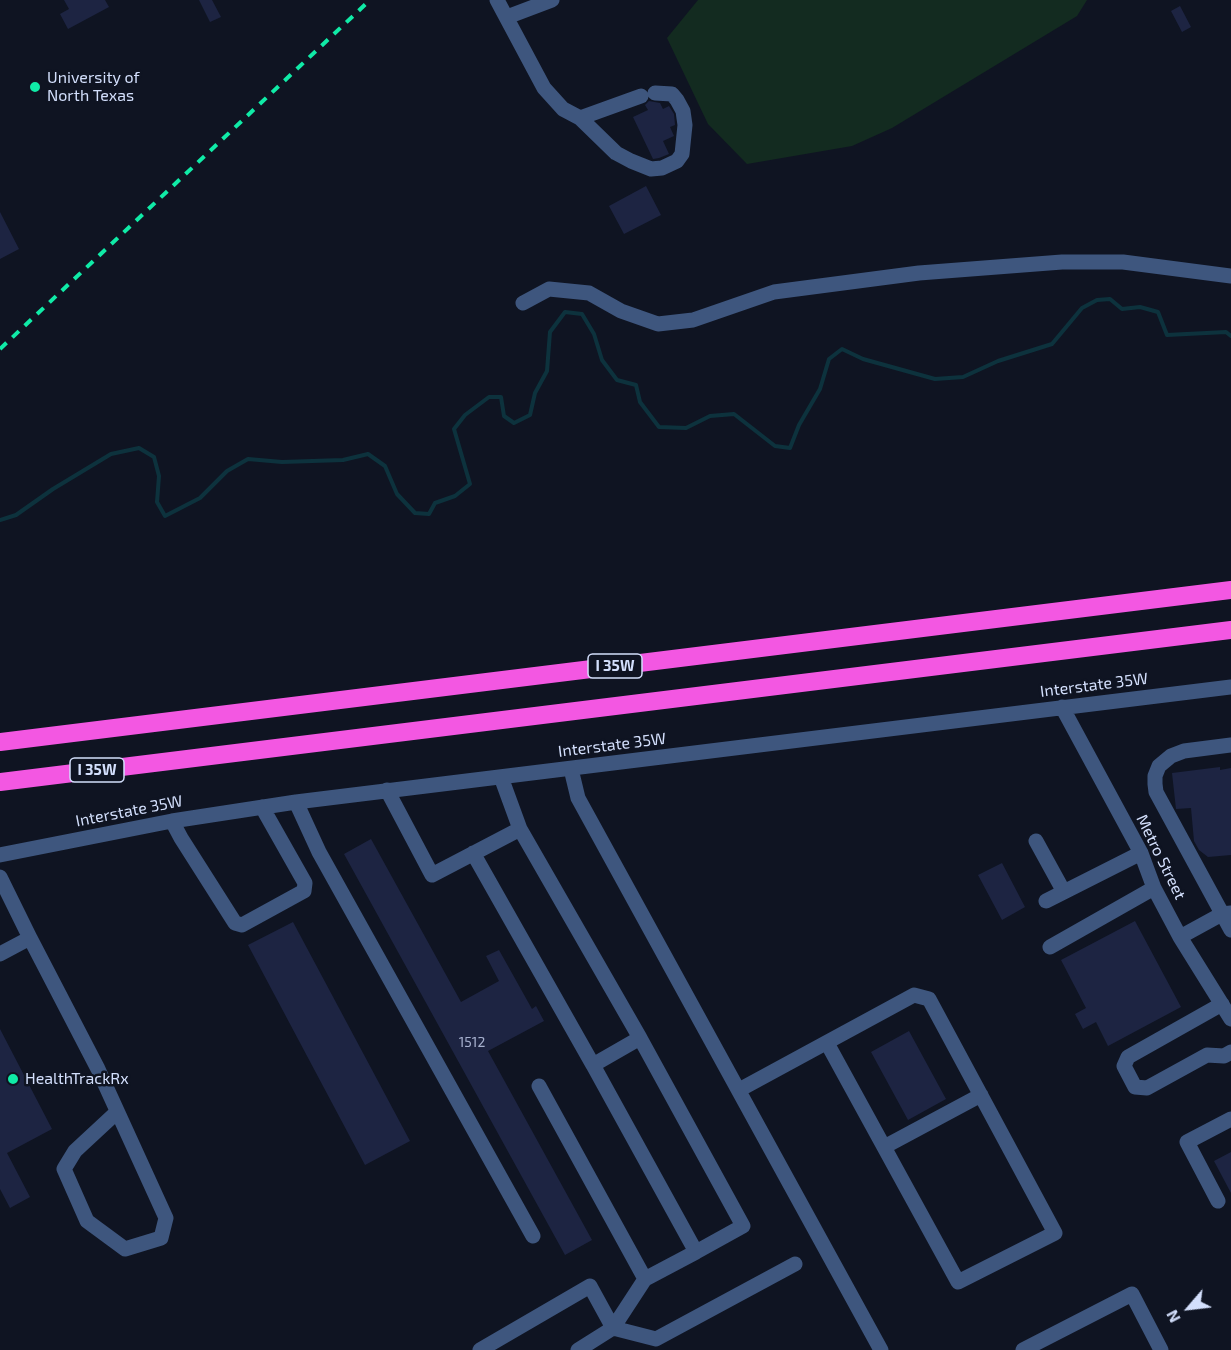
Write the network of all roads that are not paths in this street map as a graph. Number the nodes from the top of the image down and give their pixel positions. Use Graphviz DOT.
graph roads {
  1 [pos="497,0"];
  2 [pos="552,0"];
  3 [pos="507,17"];
  4 [pos="580,118"];
  5 [pos="1231,276"];
  6 [pos="523,303"];
  7 [pos="1231,590"];
  8 [pos="1231,630"];
  9 [pos="1231,687"];
  10 [pos="1062,707"];
  11 [pos="0,742"];
  12 [pos="1231,745"];
  13 [pos="571,769"];
  14 [pos="501,777"];
  15 [pos="0,782"];
  16 [pos="387,790"];
  17 [pos="296,802"];
  18 [pos="262,807"];
  19 [pos="172,821"];
  20 [pos="520,829"];
  21 [pos="1036,841"];
  22 [pos="473,853"];
  23 [pos="1141,853"];
  24 [pos="0,855"];
  25 [pos="0,878"];
  26 [pos="1154,888"];
  27 [pos="1064,892"];
  28 [pos="1046,901"];
  29 [pos="1227,913"];
  30 [pos="1231,930"];
  31 [pos="1180,937"];
  32 [pos="30,938"];
  33 [pos="1050,947"];
  34 [pos="0,954"];
  35 [pos="1222,1004"];
  36 [pos="1231,1019"];
  37 [pos="640,1038"];
  38 [pos="827,1043"];
  39 [pos="1231,1052"];
  40 [pos="593,1065"];
  41 [pos="539,1086"];
  42 [pos="739,1090"];
  43 [pos="981,1095"];
  44 [pos="117,1112"];
  45 [pos="1231,1119"];
  46 [pos="884,1147"];
  47 [pos="1218,1201"];
  48 [pos="533,1236"];
  49 [pos="696,1252"];
  50 [pos="795,1264"];
  51 [pos="645,1279"];
  52 [pos="613,1328"];
  53 [pos="480,1350"];
  54 [pos="578,1350"];
  55 [pos="881,1350"];
  56 [pos="1023,1350"];
  57 [pos="1161,1350"];
  1 -- 3 [label="street"];
  2 -- 3 [label="street"];
  3 -- 4 [label="street"];
  4 -- 4 [label="street"];
  5 -- 6 [label="street"];
  7 -- 11 [label="highway, I 35W"];
  8 -- 15 [label="highway, I 35W"];
  9 -- 10 [label="street, Interstate 35W"];
  10 -- 13 [label="street, Interstate 35W"];
  10 -- 23 [label="street, Metro Street"];
  12 -- 29 [label="street"];
  13 -- 14 [label="street, Interstate 35W"];
  13 -- 42 [label="street"];
  14 -- 16 [label="street, Interstate 35W"];
  14 -- 20 [label="street"];
  16 -- 17 [label="street, Interstate 35W"];
  16 -- 22 [label="street"];
  17 -- 18 [label="street, Interstate 35W"];
  17 -- 48 [label="street"];
  18 -- 19 [label="street, Interstate 35W"];
  18 -- 19 [label="street"];
  19 -- 24 [label="street, Interstate 35W"];
  20 -- 22 [label="street"];
  20 -- 37 [label="street"];
  21 -- 27 [label="street"];
  22 -- 40 [label="street"];
  23 -- 26 [label="street, Metro Street"];
  23 -- 27 [label="street"];
  25 -- 32 [label="street"];
  26 -- 31 [label="street, Metro Street"];
  26 -- 33 [label="street"];
  27 -- 28 [label="street"];
  29 -- 30 [label="street"];
  29 -- 31 [label="street"];
  31 -- 35 [label="street, Metro Street"];
  32 -- 34 [label="street"];
  32 -- 44 [label="street"];
  35 -- 36 [label="street, Metro Street"];
  35 -- 39 [label="street"];
  37 -- 40 [label="street"];
  37 -- 49 [label="street"];
  38 -- 42 [label="street"];
  38 -- 43 [label="street"];
  38 -- 46 [label="street"];
  40 -- 49 [label="street"];
  41 -- 51 [label="street"];
  42 -- 55 [label="street"];
  43 -- 46 [label="street"];
  43 -- 46 [label="street"];
  44 -- 44 [label="street"];
  45 -- 47 [label="street"];
  49 -- 51 [label="street"];
  50 -- 52 [label="street"];
  51 -- 52 [label="street"];
  52 -- 53 [label="street"];
  52 -- 54 [label="street"];
  56 -- 57 [label="street"];
}
